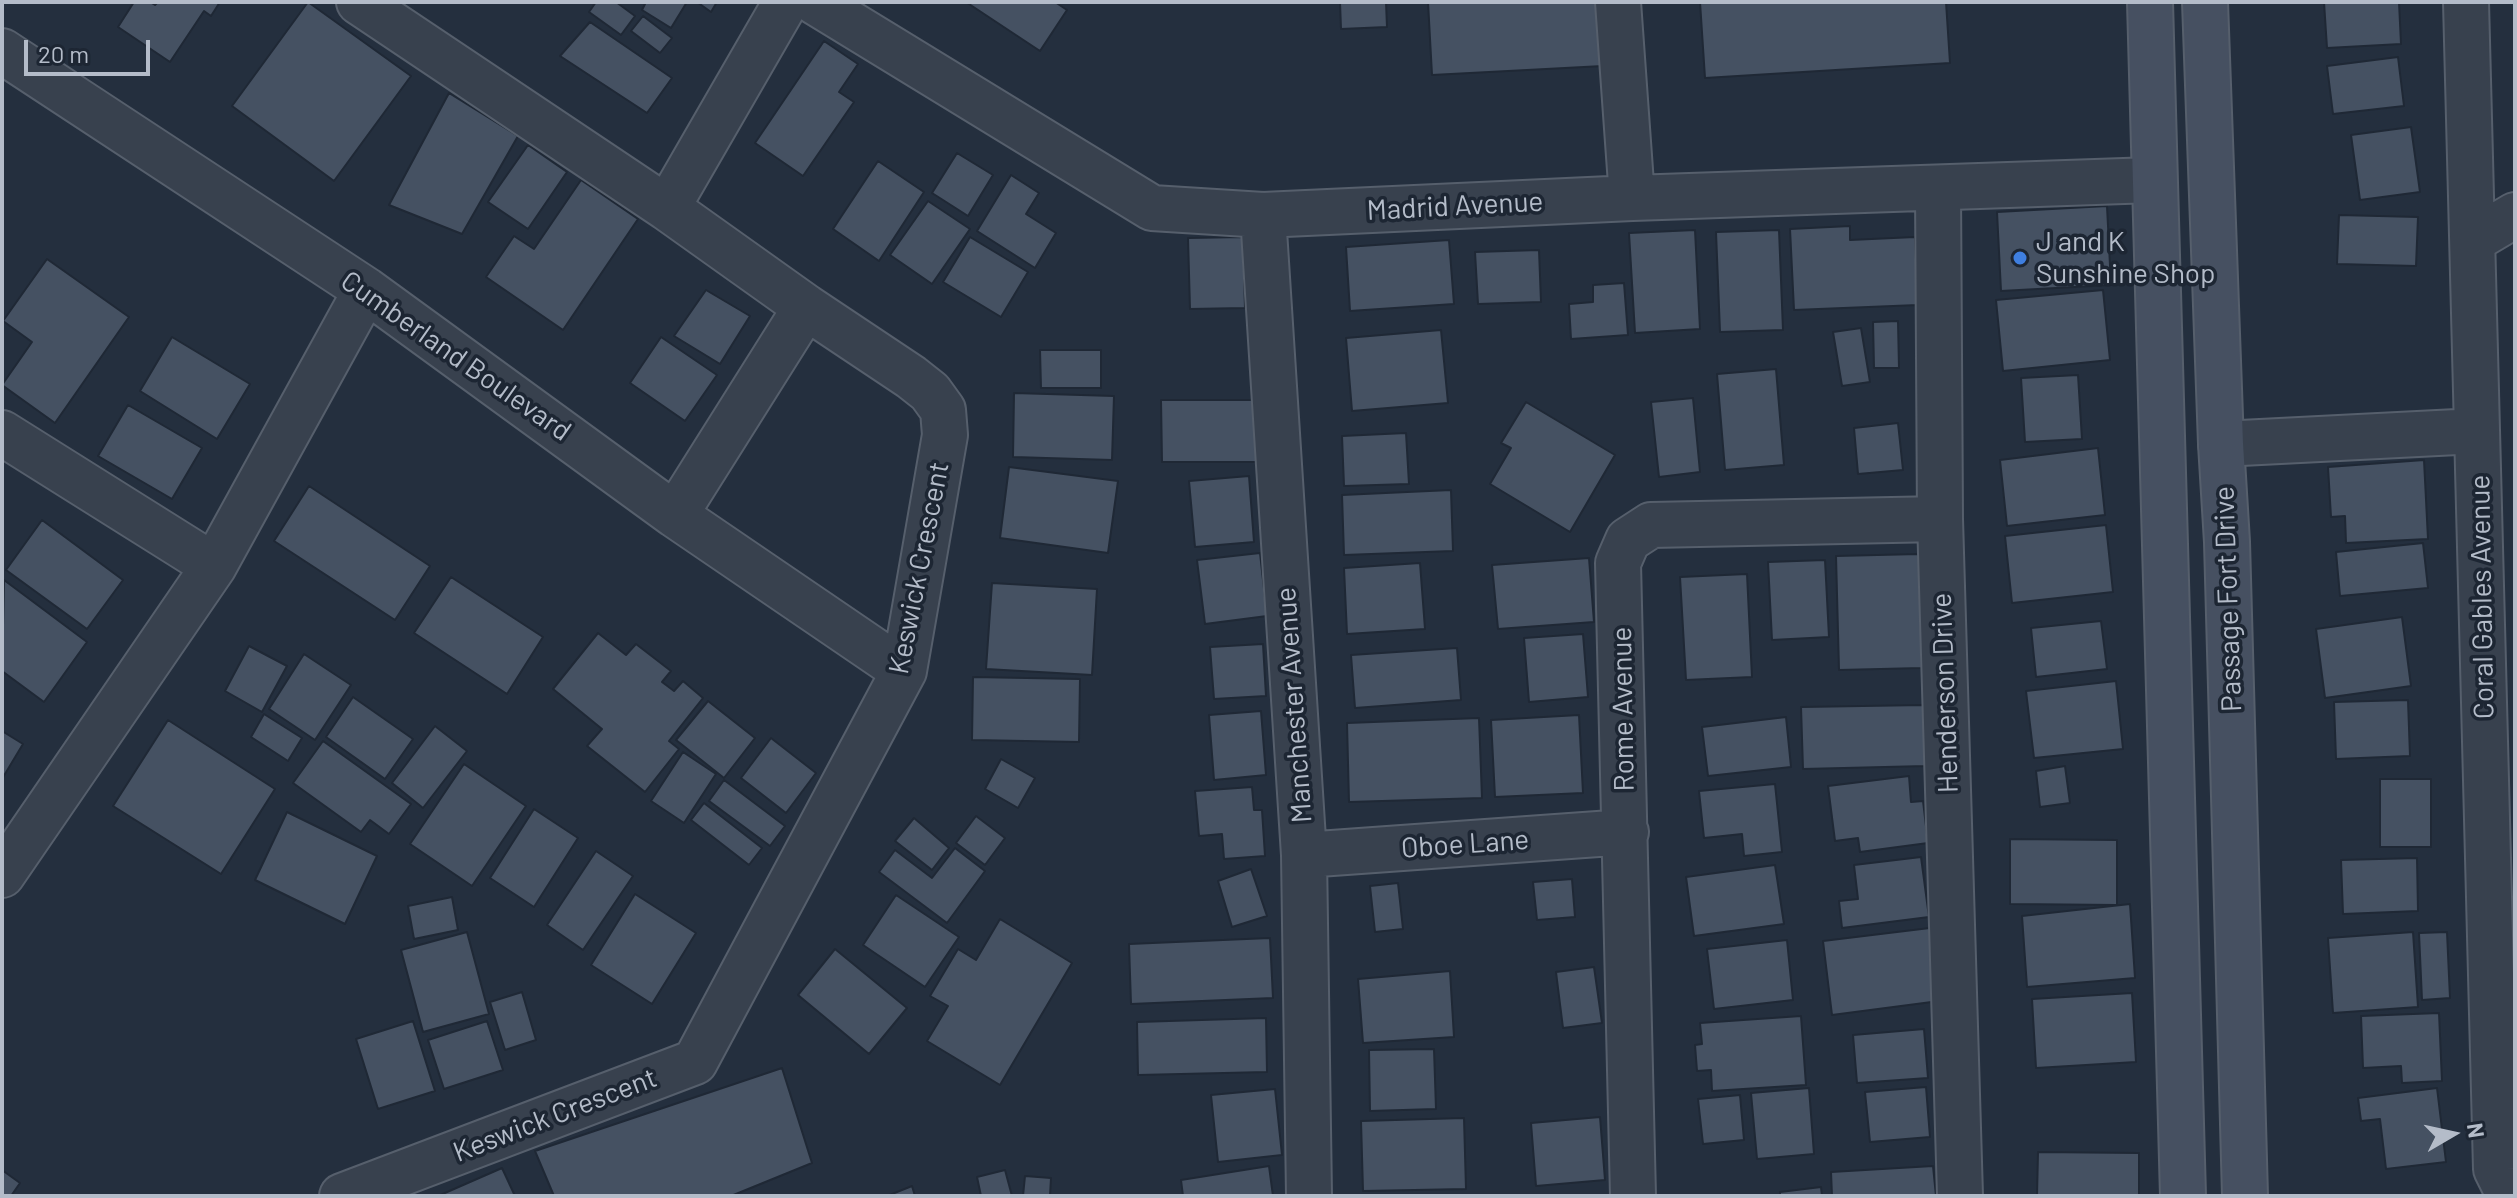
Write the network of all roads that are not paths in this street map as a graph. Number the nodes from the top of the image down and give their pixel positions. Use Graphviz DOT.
graph roads {
  1 [pos="359,2"];
  2 [pos="786,2"];
  3 [pos="815,2"];
  4 [pos="1618,2"];
  5 [pos="2150,2"];
  6 [pos="2205,2"];
  7 [pos="2466,2"];
  8 [pos="2,51"];
  9 [pos="2153,180"];
  10 [pos="1938,189"];
  11 [pos="1632,198"];
  12 [pos="667,208"];
  13 [pos="1263,215"];
  14 [pos="2515,215"];
  15 [pos="2473,240"];
  16 [pos="366,290"];
  17 [pos="806,307"];
  18 [pos="2477,431"];
  19 [pos="2,433"];
  20 [pos="2221,444"];
  21 [pos="675,515"];
  22 [pos="1940,519"];
  23 [pos="2498,537"];
  24 [pos="214,566"];
  25 [pos="904,671"];
  26 [pos="1626,832"];
  27 [pos="1304,855"];
  28 [pos="2502,869"];
  29 [pos="2,875"];
  30 [pos="2510,1191"];
  31 [pos="342,1196"];
  32 [pos="1309,1196"];
  33 [pos="1633,1196"];
  34 [pos="1960,1196"];
  35 [pos="2183,1196"];
  36 [pos="2245,1196"];
  1 -- 12 [label="street, Keswick Crescent"];
  2 -- 12 [label="street"];
  3 -- 13 [label="street, Madrid Avenue"];
  4 -- 11 [label="street"];
  5 -- 9 [label="main road"];
  6 -- 20 [label="main road, Passage Fort Drive"];
  7 -- 15 [label="street, Coral Gables Avenue"];
  8 -- 16 [label="street, Cumberland Boulevard"];
  9 -- 10 [label="street, Madrid Avenue"];
  9 -- 35 [label="main road"];
  10 -- 11 [label="street, Madrid Avenue"];
  10 -- 22 [label="street, Henderson Drive"];
  11 -- 13 [label="street, Madrid Avenue"];
  12 -- 17 [label="street, Keswick Crescent"];
  13 -- 27 [label="street, Manchester Avenue"];
  14 -- 15 [label="street"];
  15 -- 18 [label="street, Coral Gables Avenue"];
  16 -- 21 [label="street, Cumberland Boulevard"];
  16 -- 24 [label="street"];
  17 -- 21 [label="street"];
  17 -- 25 [label="street, Keswick Crescent"];
  18 -- 20 [label="street"];
  18 -- 23 [label="street, Coral Gables Avenue"];
  19 -- 24 [label="street"];
  20 -- 36 [label="main road, Passage Fort Drive"];
  21 -- 25 [label="street, Cumberland Boulevard"];
  22 -- 26 [label="street, Rome Avenue"];
  22 -- 34 [label="street, Henderson Drive"];
  23 -- 28 [label="street, Coral Gables Avenue"];
  24 -- 29 [label="street"];
  25 -- 31 [label="street, Keswick Crescent"];
  26 -- 27 [label="street, Oboe Lane"];
  26 -- 33 [label="street, Rome Avenue"];
  27 -- 32 [label="street, Manchester Avenue"];
  28 -- 30 [label="street, Coral Gables Avenue"];
}
